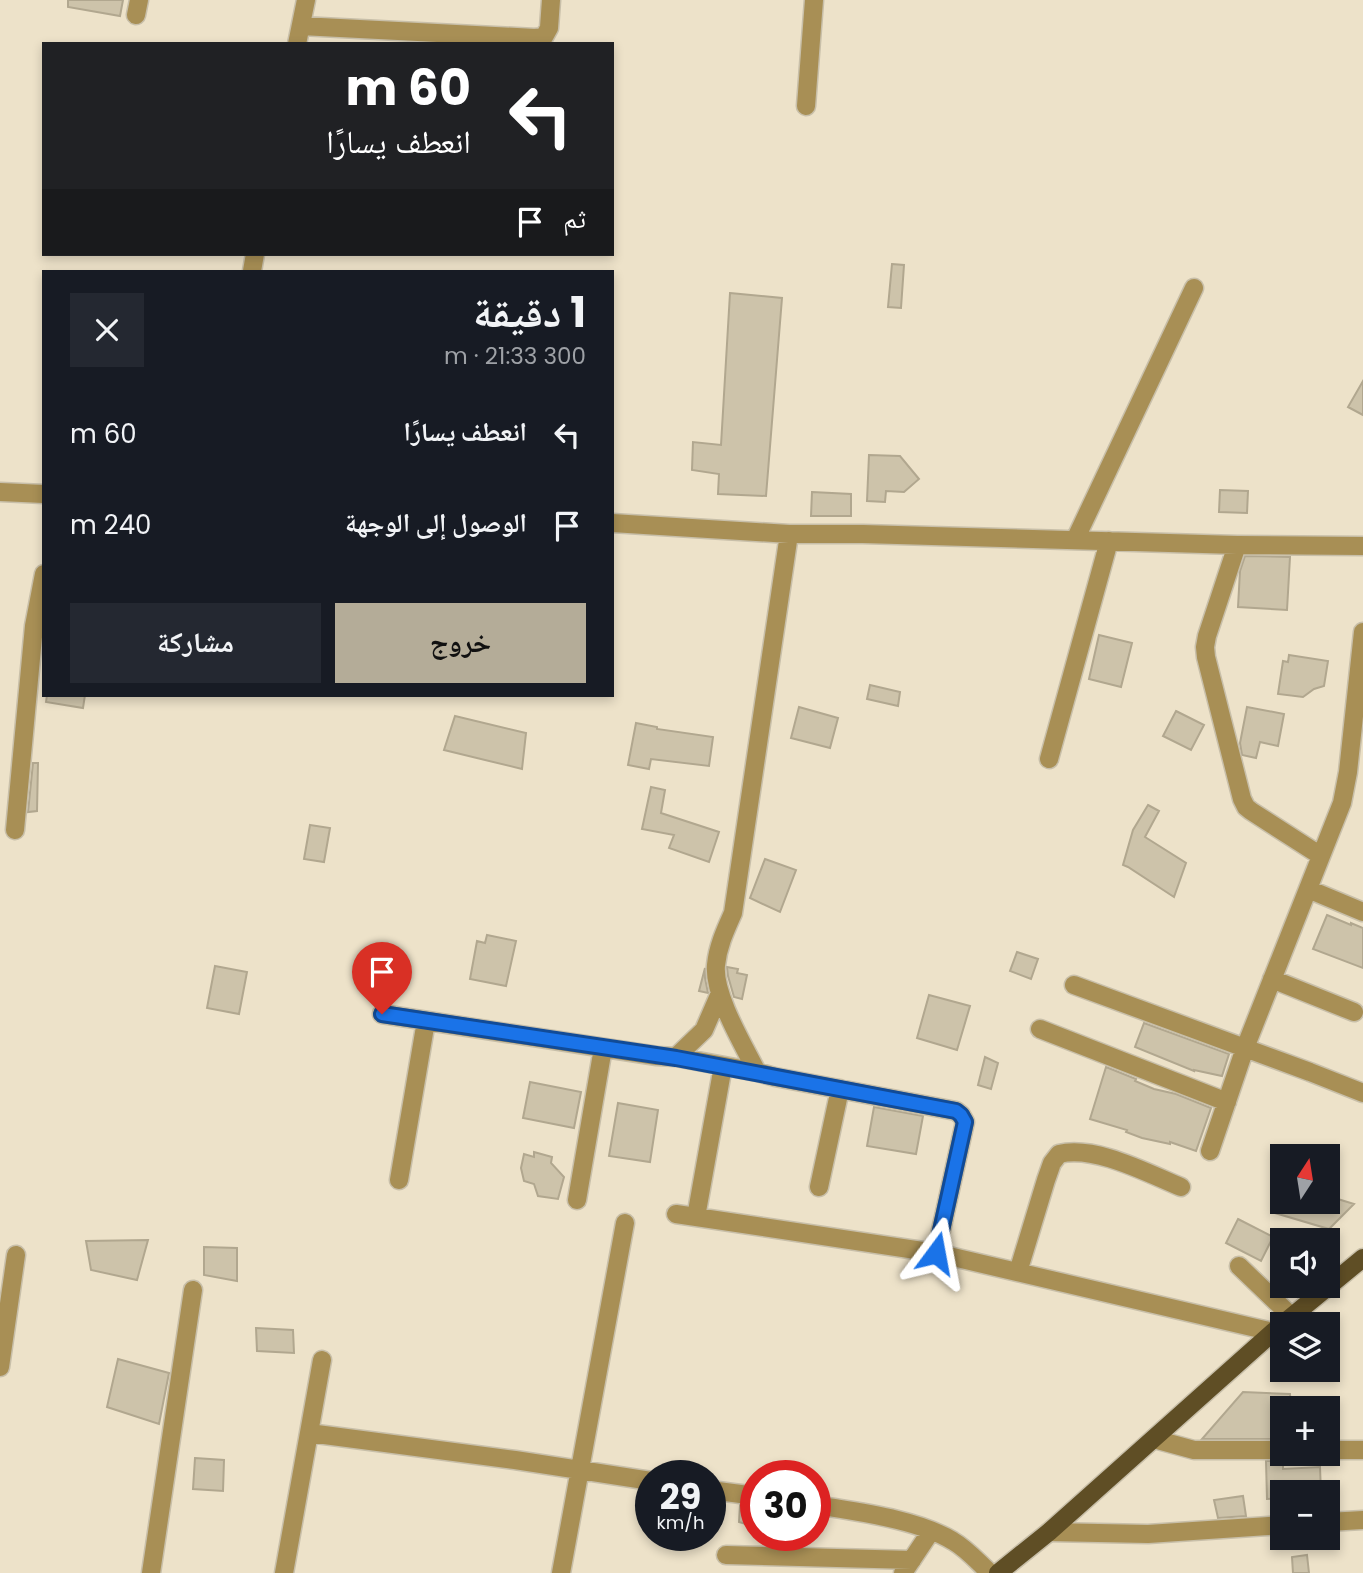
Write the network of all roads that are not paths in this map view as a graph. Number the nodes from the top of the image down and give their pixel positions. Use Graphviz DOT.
graph roads {
  1 [pos="306,0"];
  2 [pos="551,0"];
  3 [pos="814,0"];
  4 [pos="299,35"];
  5 [pos="806,106"];
  6 [pos="1194,288"];
  7 [pos="0,492"];
  8 [pos="42,494"];
  9 [pos="614,523"];
  10 [pos="789,534"];
  11 [pos="1074,540"];
  12 [pos="1110,541"];
  13 [pos="1237,545"];
  14 [pos="1363,546"];
  15 [pos="42,584"];
  16 [pos="1363,632"];
  17 [pos="1361,678"];
  18 [pos="1049,759"];
  19 [pos="15,830"];
  20 [pos="1321,856"];
  21 [pos="1308,889"];
  22 [pos="1363,912"];
  23 [pos="1272,979"];
  24 [pos="1074,985"];
  25 [pos="720,993"];
  26 [pos="1353,1012"];
  27 [pos="382,1014"];
  28 [pos="426,1021"];
  29 [pos="1040,1029"];
  30 [pos="603,1048"];
  31 [pos="1245,1048"];
  32 [pos="676,1058"];
  33 [pos="723,1066"];
  34 [pos="757,1072"];
  35 [pos="840,1089"];
  36 [pos="1363,1093"];
  37 [pos="1227,1102"];
  38 [pos="1210,1151"];
  39 [pos="399,1180"];
  40 [pos="1181,1186"];
  41 [pos="819,1187"];
  42 [pos="577,1200"];
  43 [pos="677,1214"];
  44 [pos="696,1217"];
  45 [pos="625,1223"];
  46 [pos="936,1253"];
  47 [pos="16,1255"];
  48 [pos="1363,1258"];
  49 [pos="1239,1266"];
  50 [pos="1018,1272"];
  51 [pos="193,1290"];
  52 [pos="1287,1312"];
  53 [pos="1298,1312"];
  54 [pos="1270,1331"];
  55 [pos="1270,1335"];
  56 [pos="322,1360"];
  57 [pos="0,1367"];
  58 [pos="309,1433"];
  59 [pos="1154,1438"];
  60 [pos="1270,1450"];
  61 [pos="1340,1450"];
  62 [pos="1363,1450"];
  63 [pos="579,1470"];
  64 [pos="635,1478"];
  65 [pos="831,1509"];
  66 [pos="1363,1520"];
  67 [pos="1340,1521"];
  68 [pos="1270,1526"];
  69 [pos="931,1531"];
  70 [pos="1049,1532"];
  71 [pos="726,1555"];
  72 [pos="908,1567"];
  73 [pos="151,1573"];
  74 [pos="284,1573"];
  75 [pos="561,1573"];
  76 [pos="990,1573"];
  77 [pos="998,1573"];
  1 -- 4 [label="street"];
  2 -- 4 [label="street"];
  3 -- 5 [label="street"];
  6 -- 11 [label="street"];
  7 -- 8 [label="street"];
  9 -- 10 [label="street"];
  10 -- 11 [label="street"];
  10 -- 25 [label="street"];
  11 -- 12 [label="street"];
  12 -- 13 [label="street"];
  12 -- 18 [label="street"];
  13 -- 14 [label="street"];
  13 -- 20 [label="street"];
  15 -- 19 [label="street"];
  16 -- 17 [label="street"];
  17 -- 20 [label="street"];
  20 -- 21 [label="street"];
  21 -- 22 [label="street"];
  21 -- 23 [label="street"];
  23 -- 26 [label="street"];
  23 -- 31 [label="street"];
  24 -- 31 [label="street"];
  25 -- 32 [label="street"];
  25 -- 34 [label="street"];
  27 -- 28 [label="street"];
  28 -- 30 [label="street"];
  28 -- 39 [label="street"];
  29 -- 37 [label="street"];
  30 -- 32 [label="street"];
  30 -- 42 [label="street"];
  31 -- 36 [label="street"];
  31 -- 37 [label="street"];
  32 -- 33 [label="street"];
  33 -- 34 [label="street"];
  33 -- 44 [label="street"];
  34 -- 35 [label="street"];
  35 -- 41 [label="street"];
  35 -- 46 [label="street"];
  37 -- 38 [label="street"];
  40 -- 50 [label="street"];
  43 -- 44 [label="street"];
  44 -- 46 [label="street"];
  45 -- 63 [label="street"];
  46 -- 50 [label="street"];
  47 -- 57 [label="street"];
  48 -- 53 [label="main road"];
  49 -- 52 [label="street"];
  50 -- 54 [label="street"];
  51 -- 73 [label="street"];
  55 -- 59 [label="main road"];
  56 -- 58 [label="street"];
  58 -- 63 [label="street"];
  58 -- 74 [label="street"];
  59 -- 60 [label="street"];
  59 -- 70 [label="main road"];
  61 -- 62 [label="street"];
  63 -- 64 [label="street"];
  63 -- 75 [label="street"];
  65 -- 69 [label="street"];
  66 -- 67 [label="street"];
  68 -- 70 [label="street"];
  69 -- 72 [label="street"];
  69 -- 76 [label="street"];
  70 -- 77 [label="main road"];
  71 -- 72 [label="street"];
}
